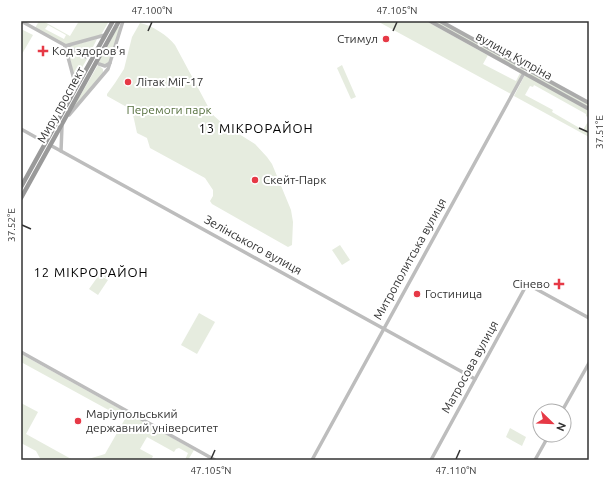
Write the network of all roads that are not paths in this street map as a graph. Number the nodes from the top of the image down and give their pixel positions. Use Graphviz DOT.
graph roads {
  1 [pos="21,21"];
  2 [pos="113,21"];
  3 [pos="119,21"];
  4 [pos="123,21"];
  5 [pos="430,21"];
  6 [pos="440,21"];
  7 [pos="105,35"];
  8 [pos="66,46"];
  9 [pos="86,58"];
  10 [pos="111,62"];
  11 [pos="525,71"];
  12 [pos="103,76"];
  13 [pos="76,87"];
  14 [pos="589,103"];
  15 [pos="589,109"];
  16 [pos="64,120"];
  17 [pos="62,125"];
  18 [pos="21,129"];
  19 [pos="48,144"];
  20 [pos="61,151"];
  21 [pos="21,187"];
  22 [pos="21,198"];
  23 [pos="589,318"];
  24 [pos="384,328"];
  25 [pos="21,352"];
  26 [pos="589,363"];
  27 [pos="475,379"];
  28 [pos="566,403"];
  29 [pos="545,443"];
  30 [pos="215,460"];
  31 [pos="312,460"];
  32 [pos="431,460"];
  33 [pos="535,460"];
  1 -- 8 [label="street"];
  2 -- 7 [label="highway, Миру проспект"];
  3 -- 16 [label="highway, Миру проспект"];
  4 -- 10 [label="street"];
  5 -- 11 [label="main road, вулиця Купріна"];
  6 -- 11 [label="main road, вулиця Купріна"];
  7 -- 8 [label="street"];
  7 -- 13 [label="highway, Миру проспект"];
  8 -- 9 [label="street"];
  8 -- 13 [label="street"];
  10 -- 12 [label="street"];
  10 -- 12 [label="street"];
  11 -- 14 [label="main road, вулиця Купріна"];
  11 -- 15 [label="main road, вулиця Купріна"];
  11 -- 24 [label="street, Митрополитська вулиця"];
  12 -- 16 [label="street"];
  13 -- 19 [label="highway, Миру проспект"];
  16 -- 17 [label="highway, Миру проспект"];
  17 -- 19 [label="highway, Миру проспект"];
  17 -- 20 [label="street"];
  18 -- 19 [label="street, Зелінського вулиця"];
  19 -- 20 [label="street, Зелінського вулиця"];
  19 -- 21 [label="highway, Миру проспект"];
  19 -- 22 [label="highway, Миру проспект"];
  20 -- 24 [label="street, Зелінського вулиця"];
  23 -- 27 [label="street, Матросова вулиця"];
  24 -- 27 [label="street, Зелінського вулиця"];
  24 -- 31 [label="street, Митрополитська вулиця"];
  25 -- 30 [label="street"];
  26 -- 28 [label="street"];
  27 -- 32 [label="street, Матросова вулиця"];
  29 -- 33 [label="street"];
}
